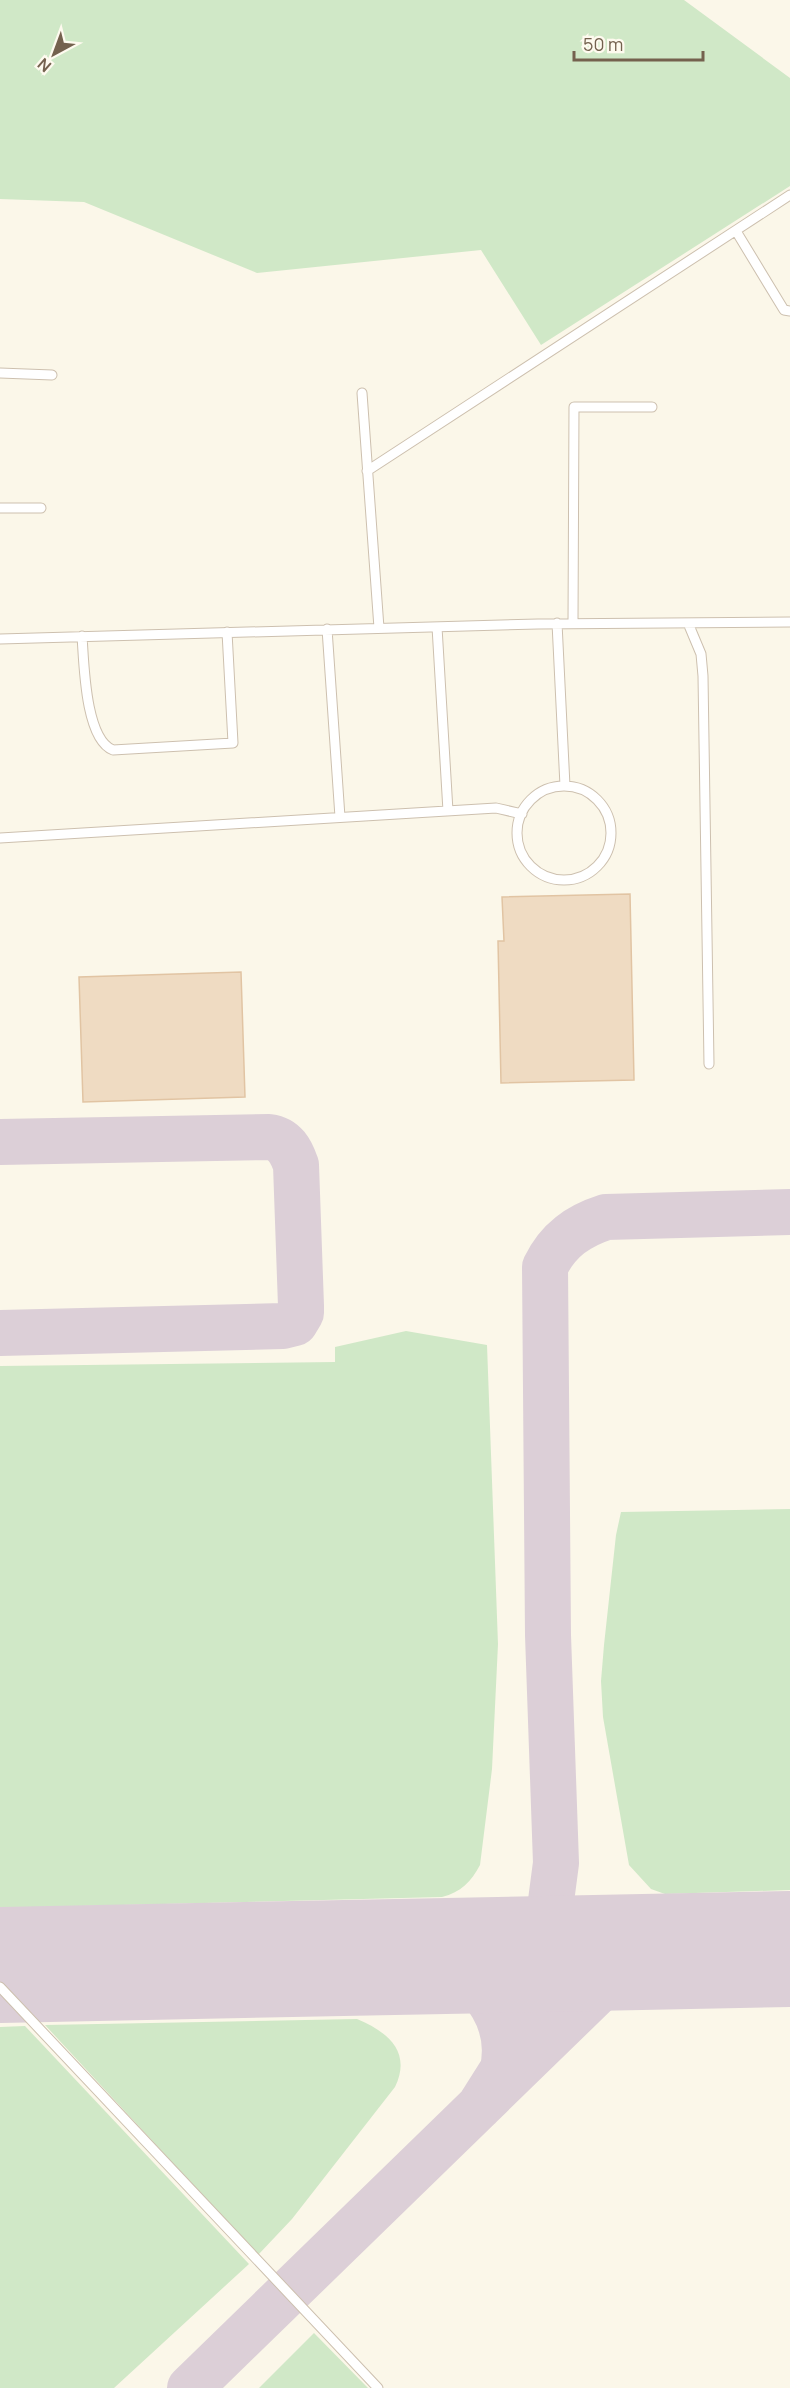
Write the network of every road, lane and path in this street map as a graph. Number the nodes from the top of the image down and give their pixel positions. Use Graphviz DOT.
graph roads {
  1 [pos="790,195"];
  2 [pos="736,231"];
  3 [pos="790,311"];
  4 [pos="0,373"];
  5 [pos="52,375"];
  6 [pos="362,393"];
  7 [pos="652,407"];
  8 [pos="367,471"];
  9 [pos="0,508"];
  10 [pos="41,508"];
  11 [pos="790,622"];
  12 [pos="573,623"];
  13 [pos="688,623"];
  14 [pos="557,624"];
  15 [pos="437,627"];
  16 [pos="379,628"];
  17 [pos="327,629"];
  18 [pos="227,632"];
  19 [pos="82,636"];
  20 [pos="0,639"];
  21 [pos="566,786"];
  22 [pos="448,811"];
  23 [pos="522,814"];
  24 [pos="340,817"];
  25 [pos="0,838"];
  26 [pos="709,1064"];
  27 [pos="0,1987"];
  28 [pos="378,2388"];
  1 -- 2 [label="lane"];
  2 -- 3 [label="lane"];
  2 -- 8 [label="lane"];
  4 -- 5 [label="lane"];
  6 -- 8 [label="lane"];
  7 -- 12 [label="lane"];
  8 -- 16 [label="lane"];
  9 -- 10 [label="lane"];
  11 -- 13 [label="lane"];
  12 -- 13 [label="lane"];
  12 -- 14 [label="lane"];
  13 -- 26 [label="lane"];
  14 -- 15 [label="lane"];
  14 -- 21 [label="lane"];
  15 -- 16 [label="lane"];
  15 -- 22 [label="lane"];
  16 -- 17 [label="lane"];
  17 -- 18 [label="lane"];
  17 -- 24 [label="lane"];
  18 -- 19 [label="lane"];
  18 -- 19 [label="lane"];
  19 -- 20 [label="lane"];
  21 -- 23 [label="lane"];
  21 -- 23 [label="lane"];
  22 -- 23 [label="lane"];
  22 -- 24 [label="lane"];
  24 -- 25 [label="lane"];
  27 -- 28 [label="lane"];
}
